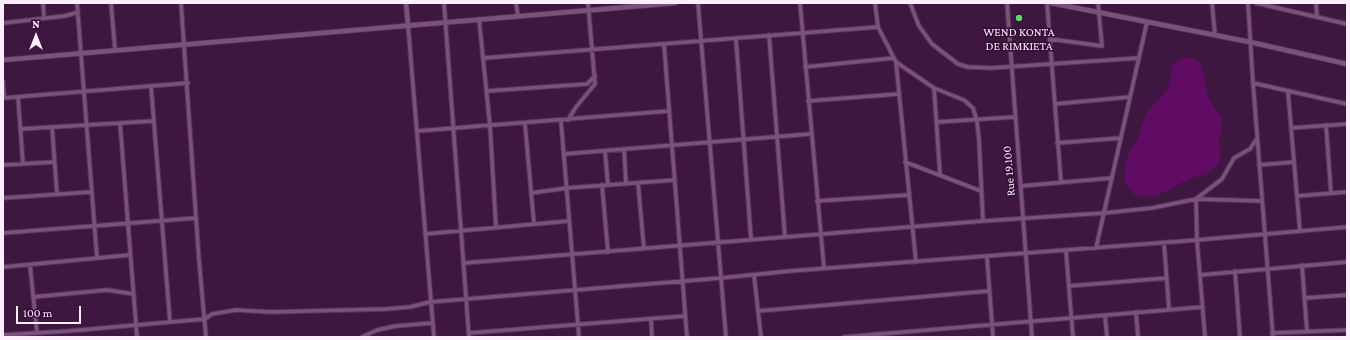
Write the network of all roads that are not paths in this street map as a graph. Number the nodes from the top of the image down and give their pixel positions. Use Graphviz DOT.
graph roads {
  1 [pos="43,3"];
  2 [pos="77,3"];
  3 [pos="111,3"];
  4 [pos="181,3"];
  5 [pos="406,3"];
  6 [pos="444,3"];
  7 [pos="516,3"];
  8 [pos="588,3"];
  9 [pos="675,3"];
  10 [pos="698,3"];
  11 [pos="800,3"];
  12 [pos="875,3"];
  13 [pos="910,3"];
  14 [pos="1007,3"];
  15 [pos="1047,3"];
  16 [pos="1051,3"];
  17 [pos="1098,3"];
  18 [pos="1212,3"];
  19 [pos="1248,3"];
  20 [pos="1256,3"];
  21 [pos="1281,3"];
  22 [pos="1316,3"];
  23 [pos="661,4"];
  24 [pos="1282,10"];
  25 [pos="589,11"];
  26 [pos="78,12"];
  27 [pos="1099,13"];
  28 [pos="518,16"];
  29 [pos="44,17"];
  30 [pos="1317,17"];
  31 [pos="479,19"];
  32 [pos="445,22"];
  33 [pos="1147,22"];
  34 [pos="3,23"];
  35 [pos="1347,24"];
  36 [pos="408,25"];
  37 [pos="878,26"];
  38 [pos="802,32"];
  39 [pos="769,35"];
  40 [pos="1215,35"];
  41 [pos="736,39"];
  42 [pos="1050,39"];
  43 [pos="701,41"];
  44 [pos="1250,42"];
  45 [pos="664,44"];
  46 [pos="185,45"];
  47 [pos="115,49"];
  48 [pos="592,50"];
  49 [pos="82,53"];
  50 [pos="484,58"];
  51 [pos="1139,58"];
  52 [pos="3,60"];
  53 [pos="895,60"];
  54 [pos="1052,64"];
  55 [pos="1347,64"];
  56 [pos="805,67"];
  57 [pos="1012,67"];
  58 [pos="596,76"];
  59 [pos="3,81"];
  60 [pos="188,83"];
  61 [pos="1253,83"];
  62 [pos="151,86"];
  63 [pos="934,88"];
  64 [pos="84,90"];
  65 [pos="486,91"];
  66 [pos="1288,92"];
  67 [pos="898,94"];
  68 [pos="18,97"];
  69 [pos="1130,97"];
  70 [pos="4,98"];
  71 [pos="808,101"];
  72 [pos="1055,104"];
  73 [pos="1347,104"];
  74 [pos="669,112"];
  75 [pos="1015,117"];
  76 [pos="561,120"];
  77 [pos="568,120"];
  78 [pos="153,121"];
  79 [pos="977,121"];
  80 [pos="937,122"];
  81 [pos="120,123"];
  82 [pos="87,124"];
  83 [pos="525,124"];
  84 [pos="1347,124"];
  85 [pos="1326,125"];
  86 [pos="52,126"];
  87 [pos="490,126"];
  88 [pos="453,128"];
  89 [pos="1291,128"];
  90 [pos="21,129"];
  91 [pos="417,131"];
  92 [pos="810,134"];
  93 [pos="777,136"];
  94 [pos="1121,138"];
  95 [pos="1257,138"];
  96 [pos="744,139"];
  97 [pos="709,142"];
  98 [pos="1057,143"];
  99 [pos="672,145"];
  100 [pos="624,149"];
  101 [pos="605,151"];
  102 [pos="564,154"];
  103 [pos="54,162"];
  104 [pos="905,162"];
  105 [pos="1294,162"];
  106 [pos="23,164"];
  107 [pos="3,165"];
  108 [pos="1259,165"];
  109 [pos="940,174"];
  110 [pos="1112,178"];
  111 [pos="675,180"];
  112 [pos="1061,182"];
  113 [pos="638,183"];
  114 [pos="626,184"];
  115 [pos="602,185"];
  116 [pos="608,185"];
  117 [pos="1021,186"];
  118 [pos="567,188"];
  119 [pos="981,190"];
  120 [pos="91,192"];
  121 [pos="1347,192"];
  122 [pos="531,193"];
  123 [pos="1331,193"];
  124 [pos="57,194"];
  125 [pos="908,195"];
  126 [pos="1297,196"];
  127 [pos="3,198"];
  128 [pos="1196,199"];
  129 [pos="817,201"];
  130 [pos="1262,201"];
  131 [pos="1104,213"];
  132 [pos="196,218"];
  133 [pos="1023,218"];
  134 [pos="983,220"];
  135 [pos="161,221"];
  136 [pos="569,221"];
  137 [pos="127,224"];
  138 [pos="534,224"];
  139 [pos="94,226"];
  140 [pos="496,226"];
  141 [pos="912,227"];
  142 [pos="1347,227"];
  143 [pos="460,230"];
  144 [pos="1300,231"];
  145 [pos="3,234"];
  146 [pos="425,234"];
  147 [pos="1265,234"];
  148 [pos="820,235"];
  149 [pos="785,237"];
  150 [pos="751,240"];
  151 [pos="1197,240"];
  152 [pos="718,243"];
  153 [pos="1164,243"];
  154 [pos="680,246"];
  155 [pos="1096,248"];
  156 [pos="644,249"];
  157 [pos="1066,251"];
  158 [pos="608,252"];
  159 [pos="572,254"];
  160 [pos="1026,254"];
  161 [pos="130,255"];
  162 [pos="987,257"];
  163 [pos="97,258"];
  164 [pos="916,262"];
  165 [pos="1347,262"];
  166 [pos="464,263"];
  167 [pos="30,265"];
  168 [pos="1302,265"];
  169 [pos="3,267"];
  170 [pos="824,268"];
  171 [pos="1268,268"];
  172 [pos="1235,271"];
  173 [pos="754,275"];
  174 [pos="1200,275"];
  175 [pos="721,278"];
  176 [pos="1167,278"];
  177 [pos="683,280"];
  178 [pos="1069,286"];
  179 [pos="575,290"];
  180 [pos="989,291"];
  181 [pos="134,294"];
  182 [pos="1347,296"];
  183 [pos="33,297"];
  184 [pos="1305,298"];
  185 [pos="466,299"];
  186 [pos="430,302"];
  187 [pos="1202,307"];
  188 [pos="1169,310"];
  189 [pos="758,311"];
  190 [pos="1136,312"];
  191 [pos="685,316"];
  192 [pos="1105,316"];
  193 [pos="1071,318"];
  194 [pos="204,319"];
  195 [pos="651,319"];
  196 [pos="1031,321"];
  197 [pos="170,322"];
  198 [pos="432,323"];
  199 [pos="992,324"];
  200 [pos="136,325"];
  201 [pos="578,325"];
  202 [pos="1347,330"];
  203 [pos="69,331"];
  204 [pos="1307,332"];
  205 [pos="37,333"];
  206 [pos="3,335"];
  207 [pos="469,335"];
  208 [pos="886,335"];
  209 [pos="1273,335"];
  210 [pos="69,337"];
  211 [pos="137,337"];
  212 [pos="206,337"];
  213 [pos="362,337"];
  214 [pos="434,337"];
  215 [pos="580,337"];
  216 [pos="652,337"];
  217 [pos="687,337"];
  218 [pos="726,337"];
  219 [pos="761,337"];
  220 [pos="844,337"];
  221 [pos="850,337"];
  222 [pos="993,337"];
  223 [pos="1032,337"];
  224 [pos="1073,337"];
  225 [pos="1107,337"];
  226 [pos="1138,337"];
  227 [pos="1205,337"];
  228 [pos="1240,337"];
  1 -- 29 [label="street"];
  2 -- 26 [label="street"];
  3 -- 47 [label="street"];
  4 -- 46 [label="street"];
  5 -- 36 [label="street"];
  6 -- 32 [label="street"];
  7 -- 28 [label="street"];
  8 -- 25 [label="street"];
  9 -- 23 [label="street"];
  10 -- 43 [label="street"];
  11 -- 38 [label="street"];
  12 -- 37 [label="street"];
  13 -- 57 [label="street"];
  14 -- 57 [label="street, Rue 19.100"];
  15 -- 42 [label="street"];
  16 -- 27 [label="street"];
  17 -- 27 [label="street"];
  18 -- 40 [label="street"];
  19 -- 44 [label="street"];
  20 -- 24 [label="street"];
  21 -- 24 [label="street"];
  22 -- 30 [label="street"];
  23 -- 25 [label="street"];
  24 -- 30 [label="street"];
  25 -- 28 [label="street"];
  25 -- 48 [label="street"];
  26 -- 29 [label="street"];
  26 -- 49 [label="street"];
  27 -- 33 [label="street"];
  27 -- 42 [label="street"];
  28 -- 31 [label="street"];
  29 -- 34 [label="street"];
  30 -- 35 [label="street"];
  31 -- 32 [label="street"];
  31 -- 50 [label="street"];
  32 -- 36 [label="street"];
  32 -- 88 [label="street"];
  33 -- 40 [label="street"];
  33 -- 51 [label="street"];
  36 -- 46 [label="street"];
  36 -- 91 [label="street"];
  37 -- 38 [label="street"];
  37 -- 53 [label="street"];
  38 -- 39 [label="street"];
  38 -- 56 [label="street"];
  39 -- 41 [label="street"];
  39 -- 93 [label="street"];
  40 -- 44 [label="street"];
  41 -- 43 [label="street"];
  41 -- 96 [label="street"];
  42 -- 54 [label="street"];
  43 -- 45 [label="street"];
  43 -- 97 [label="street"];
  44 -- 55 [label="street"];
  44 -- 61 [label="street"];
  45 -- 48 [label="street"];
  45 -- 74 [label="street"];
  46 -- 47 [label="street"];
  46 -- 60 [label="street"];
  47 -- 49 [label="street"];
  48 -- 50 [label="street"];
  48 -- 58 [label="street"];
  49 -- 52 [label="street"];
  49 -- 64 [label="street"];
  50 -- 65 [label="street"];
  51 -- 54 [label="street"];
  51 -- 69 [label="street"];
  53 -- 56 [label="street"];
  53 -- 63 [label="street"];
  53 -- 67 [label="street"];
  54 -- 57 [label="street"];
  54 -- 72 [label="street"];
  56 -- 71 [label="street"];
  57 -- 75 [label="street, Rue 19.100"];
  58 -- 65 [label="street"];
  58 -- 77 [label="street"];
  59 -- 70 [label="street"];
  60 -- 62 [label="street"];
  60 -- 132 [label="street"];
  61 -- 66 [label="street"];
  61 -- 95 [label="street"];
  62 -- 64 [label="street"];
  62 -- 78 [label="street"];
  63 -- 79 [label="street"];
  63 -- 80 [label="street"];
  64 -- 68 [label="street"];
  64 -- 82 [label="street"];
  65 -- 87 [label="street"];
  66 -- 73 [label="street"];
  66 -- 89 [label="street"];
  67 -- 71 [label="street"];
  67 -- 104 [label="street"];
  68 -- 70 [label="street"];
  68 -- 90 [label="street"];
  69 -- 72 [label="street"];
  69 -- 94 [label="street"];
  71 -- 92 [label="street"];
  72 -- 98 [label="street"];
  74 -- 77 [label="street"];
  74 -- 99 [label="street"];
  75 -- 79 [label="street"];
  75 -- 117 [label="street, Rue 19.100"];
  76 -- 77 [label="street"];
  76 -- 83 [label="street"];
  76 -- 102 [label="street"];
  78 -- 81 [label="street"];
  78 -- 135 [label="street"];
  79 -- 80 [label="street"];
  79 -- 119 [label="street"];
  80 -- 109 [label="street"];
  81 -- 82 [label="street"];
  81 -- 137 [label="street"];
  82 -- 86 [label="street"];
  82 -- 120 [label="street"];
  83 -- 87 [label="street"];
  83 -- 122 [label="street"];
  84 -- 85 [label="street"];
  85 -- 89 [label="street"];
  85 -- 123 [label="street"];
  86 -- 90 [label="street"];
  86 -- 103 [label="street"];
  87 -- 88 [label="street"];
  87 -- 140 [label="street"];
  88 -- 91 [label="street"];
  88 -- 143 [label="street"];
  89 -- 105 [label="street"];
  90 -- 106 [label="street"];
  91 -- 146 [label="street"];
  92 -- 93 [label="street"];
  92 -- 129 [label="street"];
  93 -- 96 [label="street"];
  93 -- 149 [label="street"];
  94 -- 98 [label="street"];
  94 -- 110 [label="street"];
  95 -- 108 [label="street"];
  95 -- 128 [label="street"];
  96 -- 97 [label="street"];
  96 -- 150 [label="street"];
  97 -- 99 [label="street"];
  97 -- 152 [label="street"];
  98 -- 112 [label="street"];
  99 -- 100 [label="street"];
  99 -- 111 [label="street"];
  100 -- 101 [label="street"];
  100 -- 114 [label="street"];
  101 -- 102 [label="street"];
  101 -- 116 [label="street"];
  102 -- 118 [label="street"];
  103 -- 106 [label="street"];
  103 -- 124 [label="street"];
  104 -- 109 [label="street"];
  104 -- 125 [label="street"];
  105 -- 108 [label="street"];
  105 -- 126 [label="street"];
  106 -- 107 [label="street"];
  108 -- 130 [label="street"];
  109 -- 119 [label="street"];
  110 -- 112 [label="street"];
  110 -- 131 [label="street"];
  111 -- 113 [label="street"];
  111 -- 154 [label="street"];
  112 -- 117 [label="street"];
  113 -- 114 [label="street"];
  113 -- 156 [label="street"];
  114 -- 116 [label="street"];
  115 -- 116 [label="street"];
  115 -- 118 [label="street"];
  115 -- 158 [label="street"];
  117 -- 133 [label="street, Rue 19.100"];
  118 -- 122 [label="street"];
  118 -- 136 [label="street"];
  119 -- 134 [label="street"];
  120 -- 124 [label="street"];
  120 -- 139 [label="street"];
  121 -- 123 [label="street"];
  122 -- 138 [label="street"];
  123 -- 126 [label="street"];
  124 -- 127 [label="street"];
  125 -- 129 [label="street"];
  125 -- 141 [label="street"];
  126 -- 144 [label="street"];
  128 -- 130 [label="street"];
  128 -- 131 [label="street"];
  128 -- 151 [label="street"];
  129 -- 148 [label="street"];
  130 -- 147 [label="street"];
  131 -- 133 [label="street"];
  131 -- 155 [label="street"];
  132 -- 135 [label="street"];
  132 -- 194 [label="street"];
  133 -- 134 [label="street"];
  133 -- 160 [label="street, Rue 19.100"];
  134 -- 141 [label="street"];
  135 -- 137 [label="street"];
  135 -- 197 [label="street"];
  136 -- 138 [label="street"];
  136 -- 159 [label="street"];
  137 -- 139 [label="street"];
  137 -- 161 [label="street"];
  138 -- 140 [label="street"];
  139 -- 145 [label="street"];
  139 -- 163 [label="street"];
  140 -- 143 [label="street"];
  141 -- 148 [label="street"];
  141 -- 164 [label="street"];
  142 -- 144 [label="street"];
  143 -- 146 [label="street"];
  143 -- 166 [label="street"];
  144 -- 147 [label="street"];
  146 -- 186 [label="street"];
  147 -- 151 [label="street"];
  147 -- 171 [label="street"];
  148 -- 149 [label="street"];
  148 -- 170 [label="street"];
  149 -- 150 [label="street"];
  150 -- 152 [label="street"];
  151 -- 153 [label="street"];
  151 -- 174 [label="street"];
  152 -- 154 [label="street"];
  152 -- 175 [label="street"];
  153 -- 155 [label="street"];
  153 -- 176 [label="street"];
  154 -- 156 [label="street"];
  154 -- 177 [label="street"];
  155 -- 157 [label="street"];
  156 -- 158 [label="street"];
  157 -- 160 [label="street"];
  157 -- 178 [label="street"];
  158 -- 159 [label="street"];
  159 -- 166 [label="street"];
  159 -- 179 [label="street"];
  160 -- 162 [label="street"];
  160 -- 196 [label="street, Rue 19.100"];
  161 -- 163 [label="street"];
  161 -- 181 [label="street"];
  162 -- 164 [label="street"];
  162 -- 180 [label="street"];
  163 -- 167 [label="street"];
  164 -- 170 [label="street"];
  165 -- 168 [label="street"];
  166 -- 185 [label="street"];
  167 -- 169 [label="street"];
  167 -- 183 [label="street"];
  168 -- 171 [label="street"];
  168 -- 184 [label="street"];
  170 -- 173 [label="street"];
  171 -- 172 [label="street"];
  171 -- 209 [label="street"];
  172 -- 174 [label="street"];
  172 -- 228 [label="street"];
  173 -- 175 [label="street"];
  173 -- 189 [label="street"];
  174 -- 187 [label="street"];
  175 -- 177 [label="street"];
  175 -- 218 [label="street"];
  176 -- 178 [label="street"];
  176 -- 188 [label="street"];
  177 -- 179 [label="street"];
  177 -- 191 [label="street"];
  178 -- 193 [label="street"];
  179 -- 185 [label="street"];
  179 -- 201 [label="street"];
  180 -- 189 [label="street"];
  180 -- 199 [label="street"];
  181 -- 183 [label="street"];
  181 -- 200 [label="street"];
  182 -- 184 [label="street"];
  183 -- 205 [label="street"];
  184 -- 204 [label="street"];
  185 -- 186 [label="street"];
  185 -- 207 [label="street"];
  186 -- 194 [label="street"];
  186 -- 198 [label="street"];
  187 -- 188 [label="street"];
  187 -- 227 [label="street"];
  188 -- 190 [label="street"];
  189 -- 219 [label="street"];
  190 -- 192 [label="street"];
  190 -- 226 [label="street"];
  191 -- 195 [label="street"];
  191 -- 217 [label="street"];
  192 -- 193 [label="street"];
  192 -- 225 [label="street"];
  193 -- 196 [label="street"];
  193 -- 224 [label="street"];
  194 -- 197 [label="street"];
  194 -- 212 [label="street"];
  195 -- 201 [label="street"];
  195 -- 216 [label="street"];
  196 -- 199 [label="street"];
  196 -- 223 [label="street, Rue 19.100"];
  197 -- 200 [label="street"];
  198 -- 213 [label="street"];
  198 -- 214 [label="street"];
  199 -- 208 [label="street"];
  199 -- 222 [label="street"];
  200 -- 203 [label="street"];
  200 -- 211 [label="street"];
  201 -- 207 [label="street"];
  201 -- 215 [label="street"];
  202 -- 204 [label="street"];
  203 -- 205 [label="street"];
  203 -- 210 [label="street"];
  204 -- 209 [label="street"];
  205 -- 206 [label="street"];
  208 -- 221 [label="street"];
  220 -- 221 [label="street"];
}
